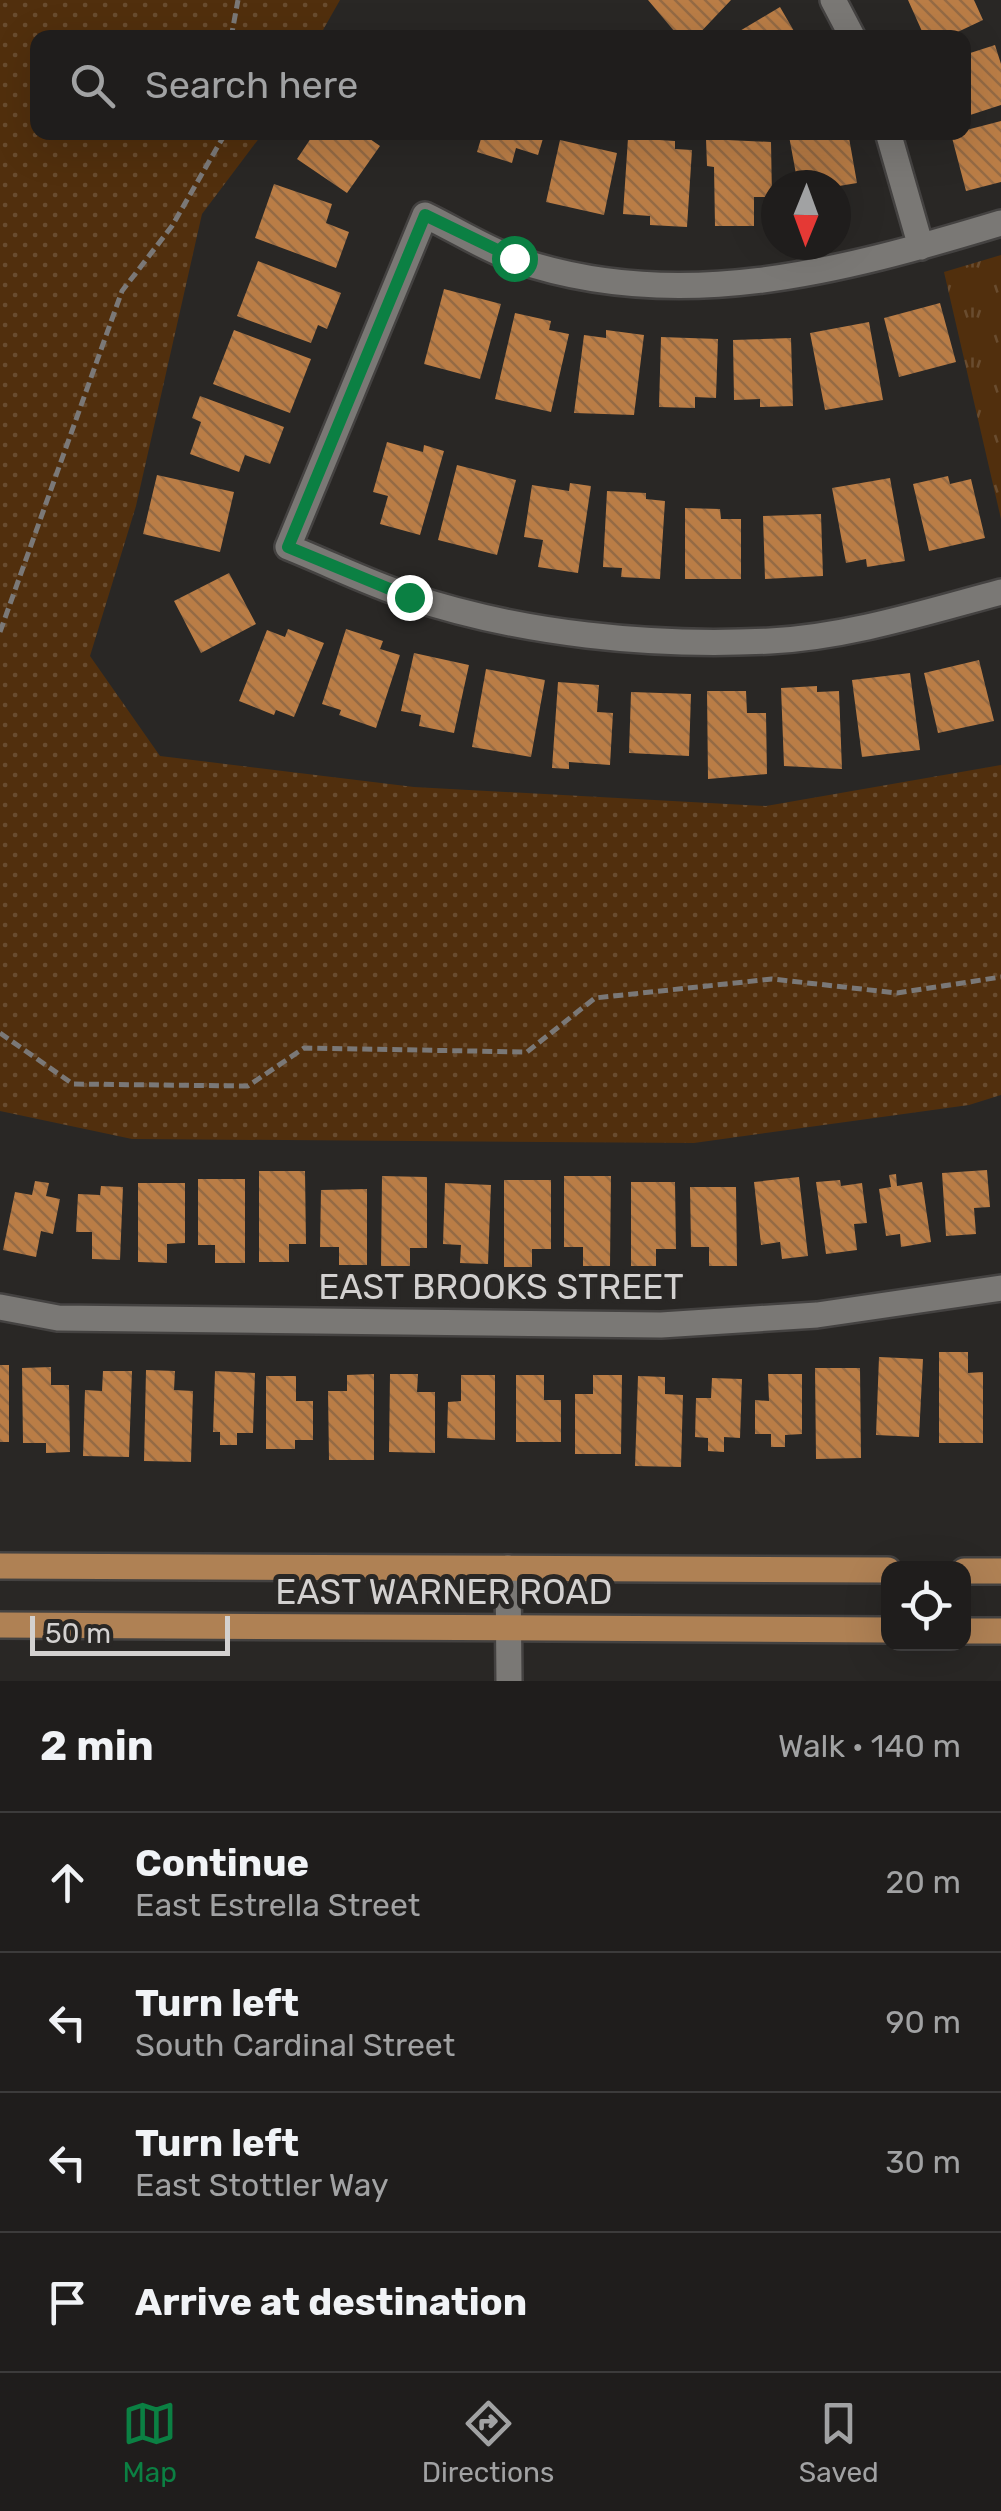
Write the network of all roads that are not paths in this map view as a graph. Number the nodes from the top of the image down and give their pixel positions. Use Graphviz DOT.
graph roads {
  1 [pos="833,0"];
  2 [pos="850,30"];
  3 [pos="890,140"];
  4 [pos="1001,223"];
  5 [pos="920,247"];
  6 [pos="1001,592"];
  7 [pos="1001,1288"];
  8 [pos="0,1308"];
  9 [pos="0,1566"];
  10 [pos="508,1568"];
  11 [pos="881,1570"];
  12 [pos="971,1571"];
  13 [pos="1001,1571"];
  14 [pos="0,1625"];
  15 [pos="508,1627"];
  16 [pos="881,1630"];
  17 [pos="971,1631"];
  18 [pos="1001,1631"];
  19 [pos="509,1681"];
  1 -- 2 [label="street"];
  3 -- 5 [label="street"];
  4 -- 5 [label="street"];
  5 -- 6 [label="street"];
  7 -- 8 [label="street, EAST BROOKS STREET"];
  9 -- 10 [label="main road, EAST WARNER ROAD"];
  10 -- 11 [label="main road, EAST WARNER ROAD"];
  10 -- 15 [label="street"];
  12 -- 13 [label="main road"];
  14 -- 15 [label="main road, EAST WARNER ROAD"];
  15 -- 16 [label="main road, EAST WARNER ROAD"];
  15 -- 19 [label="street"];
  17 -- 18 [label="main road"];
}
